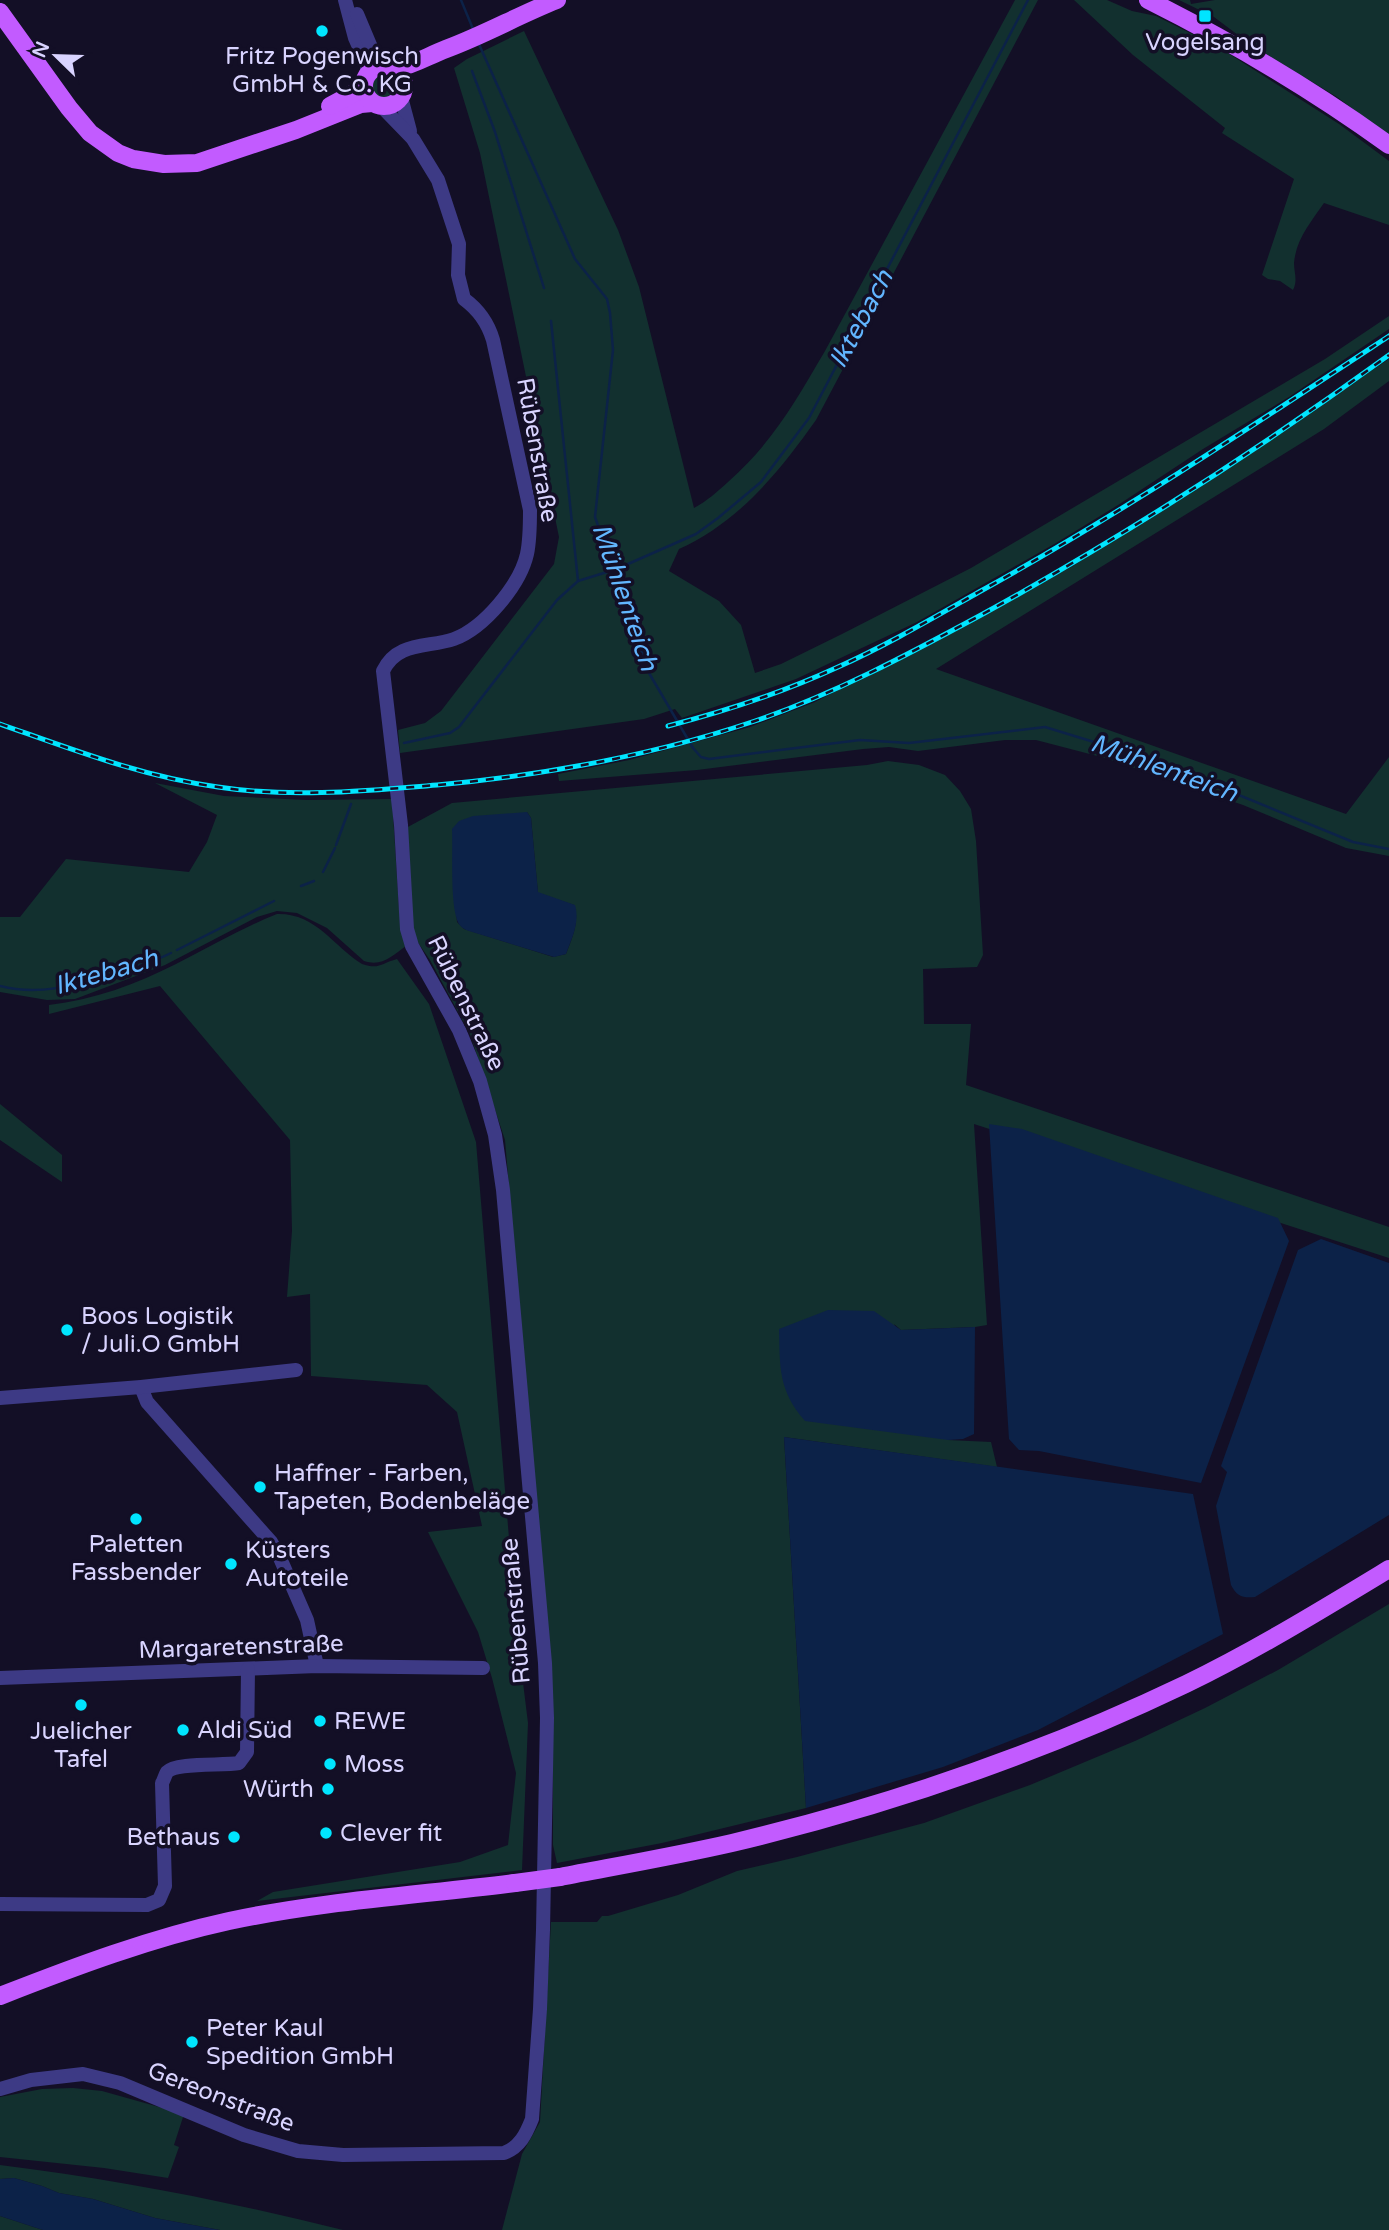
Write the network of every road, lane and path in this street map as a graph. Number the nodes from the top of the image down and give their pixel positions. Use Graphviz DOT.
graph roads {
  1 [pos="345,0"];
  2 [pos="353,0"];
  3 [pos="557,0"];
  4 [pos="1155,2"];
  5 [pos="0,12"];
  6 [pos="397,79"];
  7 [pos="365,80"];
  8 [pos="377,104"];
  9 [pos="413,139"];
  10 [pos="1389,145"];
  11 [pos="176,164"];
  12 [pos="296,1370"];
  13 [pos="141,1387"];
  14 [pos="0,1398"];
  15 [pos="1389,1569"];
  16 [pos="317,1666"];
  17 [pos="483,1668"];
  18 [pos="248,1669"];
  19 [pos="0,1678"];
  20 [pos="0,1903"];
  21 [pos="0,1996"];
  22 [pos="0,2089"];
  23 [pos="511,2151"];
  1 -- 7 [label="street"];
  2 -- 6 [label="street, Rübenstraße"];
  3 -- 6 [label="main road"];
  4 -- 10 [label="main road"];
  5 -- 11 [label="main road"];
  6 -- 7 [label="main road"];
  6 -- 8 [label="main road"];
  6 -- 9 [label="street, Rübenstraße"];
  7 -- 8 [label="main road"];
  7 -- 11 [label="main road"];
  8 -- 9 [label="street, Rübenstraße"];
  8 -- 11 [label="main road"];
  9 -- 23 [label="street, Rübenstraße"];
  12 -- 13 [label="street"];
  13 -- 14 [label="street"];
  13 -- 16 [label="street"];
  15 -- 21 [label="main road, bridge"];
  16 -- 17 [label="street, Margaretenstraße"];
  16 -- 18 [label="street, Margaretenstraße"];
  18 -- 19 [label="street, Margaretenstraße"];
  18 -- 20 [label="street"];
  22 -- 23 [label="street, Gereonstraße"];
}
